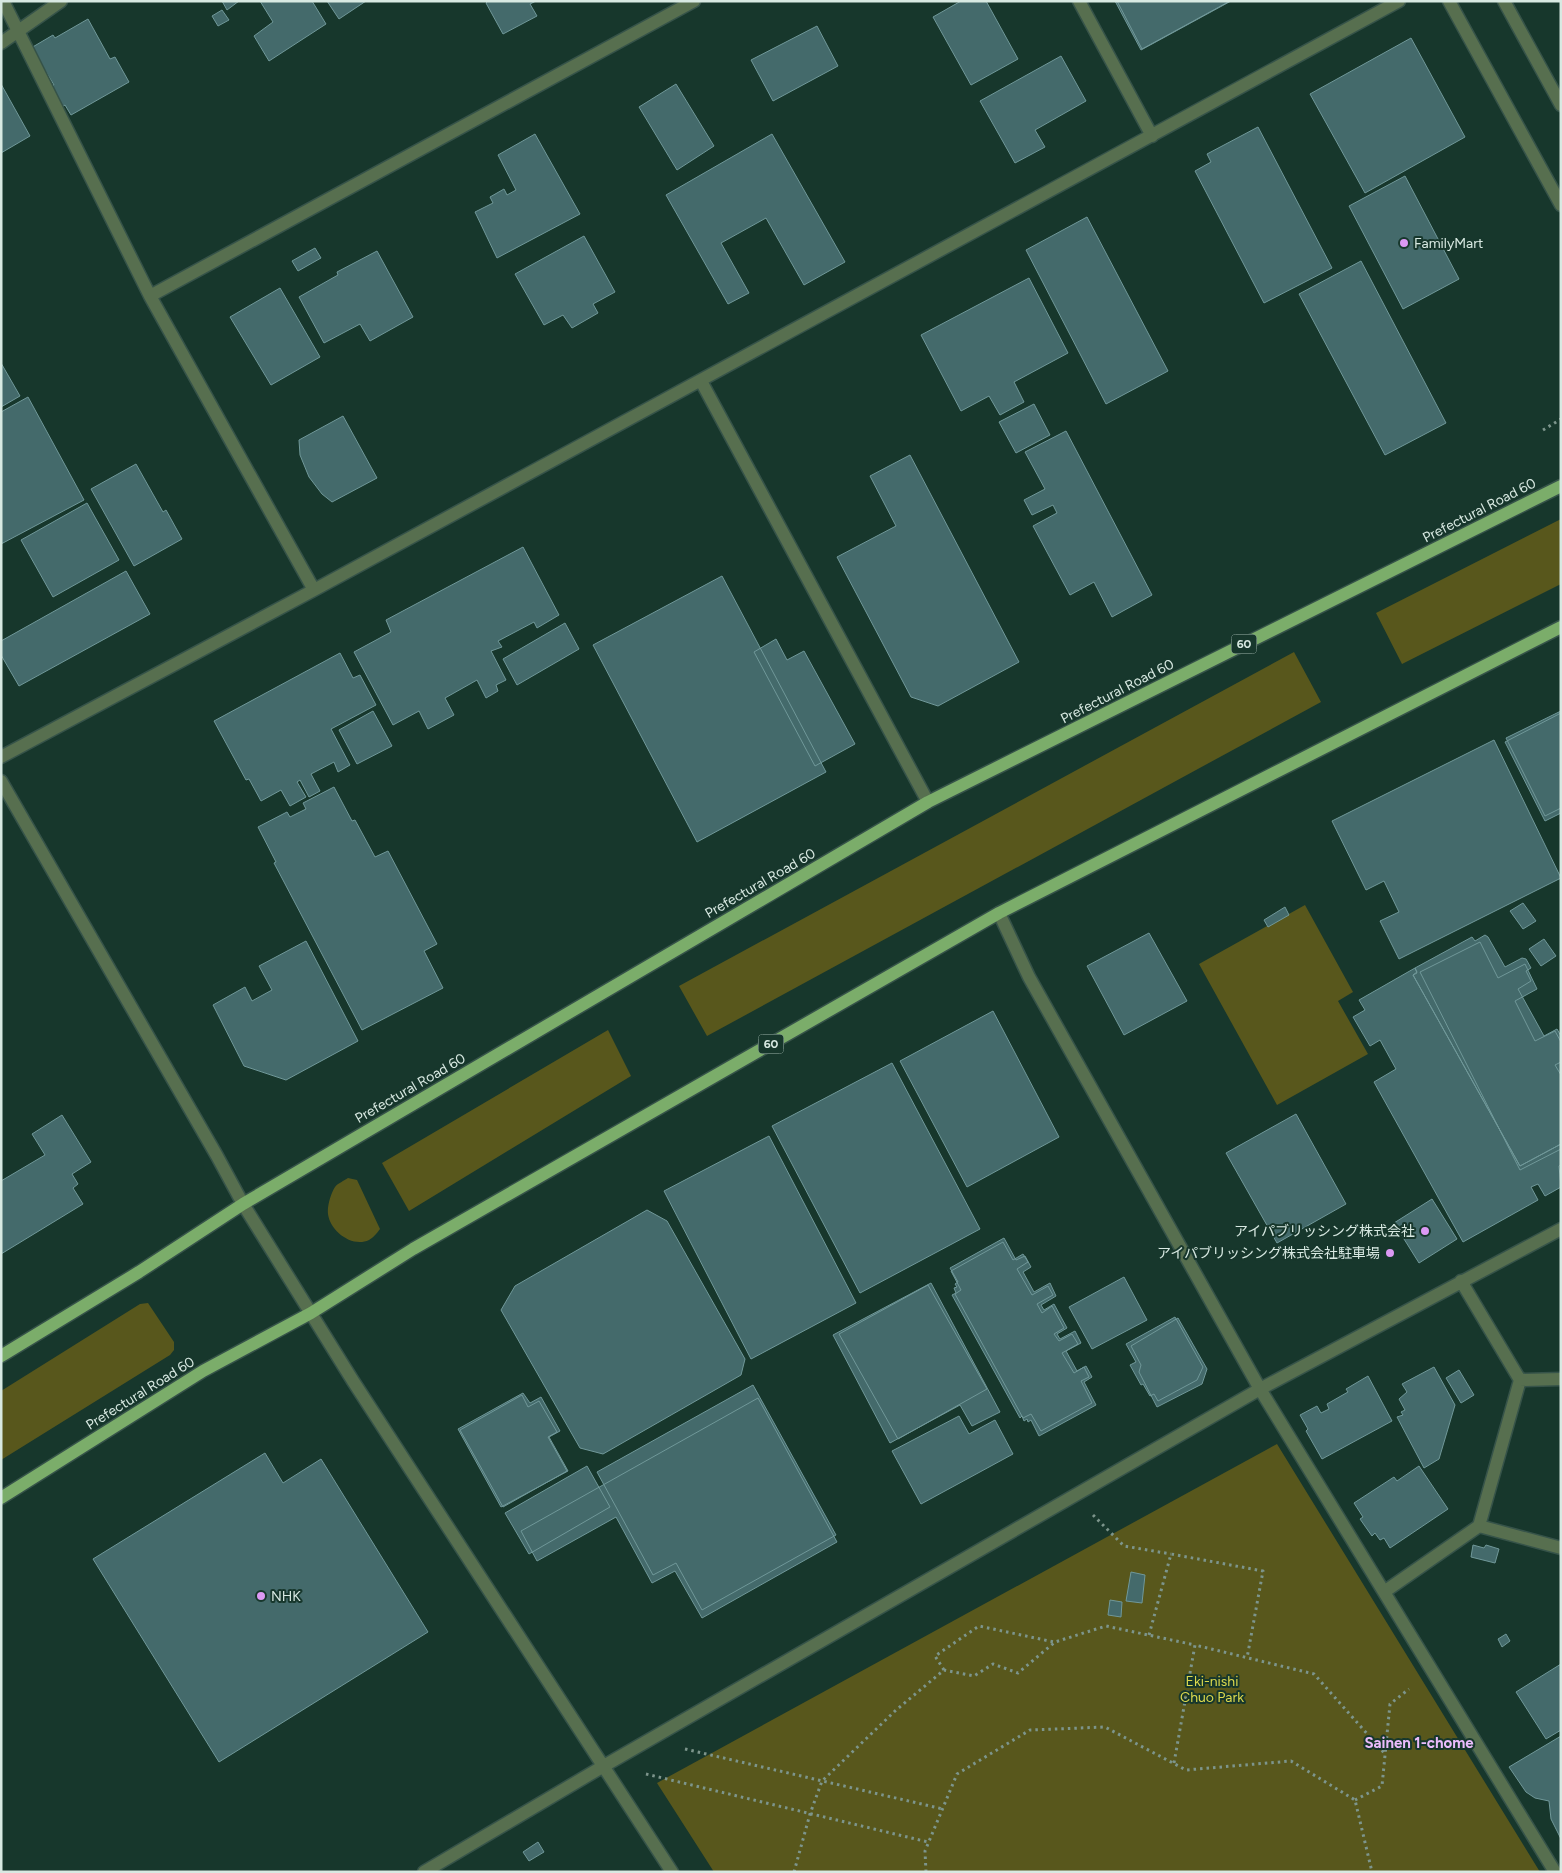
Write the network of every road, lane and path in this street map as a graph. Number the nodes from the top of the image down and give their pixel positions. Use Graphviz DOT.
graph roads {
  1 [pos="2,1"];
  2 [pos="61,1"];
  3 [pos="694,1"];
  4 [pos="1080,1"];
  5 [pos="1399,1"];
  6 [pos="1449,1"];
  7 [pos="1504,1"];
  8 [pos="19,31"];
  9 [pos="1,43"];
  10 [pos="1556,88"];
  11 [pos="1561,105"];
  12 [pos="1152,136"];
  13 [pos="1561,205"];
  14 [pos="150,296"];
  15 [pos="701,381"];
  16 [pos="1561,419"];
  17 [pos="1543,430"];
  18 [pos="1561,486"];
  19 [pos="314,590"];
  20 [pos="1561,628"];
  21 [pos="1,757"];
  22 [pos="1,781"];
  23 [pos="928,802"];
  24 [pos="999,913"];
  25 [pos="242,1204"];
  26 [pos="1561,1229"];
  27 [pos="1461,1281"];
  28 [pos="311,1313"];
  29 [pos="1,1356"];
  30 [pos="1561,1379"];
  31 [pos="1520,1380"];
  32 [pos="1260,1389"];
  33 [pos="1,1498"];
  34 [pos="1092,1514"];
  35 [pos="1479,1526"];
  36 [pos="1561,1548"];
  37 [pos="1171,1554"];
  38 [pos="1384,1592"];
  39 [pos="1149,1635"];
  40 [pos="1055,1642"];
  41 [pos="1195,1645"];
  42 [pos="1247,1658"];
  43 [pos="944,1670"];
  44 [pos="1409,1690"];
  45 [pos="683,1749"];
  46 [pos="1386,1755"];
  47 [pos="1174,1764"];
  48 [pos="602,1767"];
  49 [pos="646,1774"];
  50 [pos="822,1781"];
  51 [pos="1354,1800"];
  52 [pos="943,1809"];
  53 [pos="810,1814"];
  54 [pos="928,1842"];
  55 [pos="424,1872"];
  56 [pos="672,1872"];
  57 [pos="794,1872"];
  58 [pos="926,1872"];
  59 [pos="1372,1872"];
  60 [pos="1555,1872"];
  1 -- 8 [label="street"];
  2 -- 8 [label="street"];
  3 -- 14 [label="street"];
  4 -- 12 [label="street"];
  5 -- 12 [label="street"];
  6 -- 13 [label="street"];
  7 -- 10 [label="street"];
  8 -- 9 [label="street"];
  8 -- 14 [label="street"];
  10 -- 11 [label="street"];
  12 -- 15 [label="street"];
  14 -- 19 [label="street"];
  15 -- 19 [label="street"];
  15 -- 23 [label="street"];
  16 -- 17 [label="path"];
  18 -- 23 [label="main road, Prefectural Road 60 / 60"];
  19 -- 21 [label="street"];
  20 -- 24 [label="main road, Prefectural Road 60 / 60"];
  22 -- 25 [label="street"];
  23 -- 25 [label="main road, Prefectural Road 60 / 60"];
  24 -- 28 [label="main road, Prefectural Road 60 / 60"];
  24 -- 32 [label="street"];
  25 -- 28 [label="street"];
  25 -- 29 [label="main road, Prefectural Road 60 / 60"];
  26 -- 27 [label="street"];
  27 -- 31 [label="street"];
  27 -- 32 [label="street"];
  28 -- 33 [label="main road, Prefectural Road 60 / 60"];
  28 -- 48 [label="street"];
  30 -- 31 [label="street"];
  31 -- 35 [label="street"];
  32 -- 38 [label="street"];
  32 -- 48 [label="street"];
  34 -- 37 [label="path"];
  35 -- 36 [label="street"];
  35 -- 38 [label="street"];
  37 -- 39 [label="path"];
  37 -- 42 [label="path"];
  38 -- 60 [label="street"];
  39 -- 40 [label="path"];
  39 -- 41 [label="path"];
  40 -- 43 [label="path"];
  40 -- 43 [label="path"];
  41 -- 42 [label="path"];
  41 -- 47 [label="path"];
  42 -- 46 [label="path"];
  43 -- 50 [label="path"];
  44 -- 46 [label="path"];
  45 -- 50 [label="path"];
  46 -- 51 [label="path"];
  47 -- 51 [label="path"];
  47 -- 52 [label="path"];
  48 -- 55 [label="street"];
  48 -- 56 [label="street"];
  49 -- 53 [label="path"];
  50 -- 52 [label="path"];
  50 -- 53 [label="path"];
  51 -- 59 [label="path"];
  52 -- 54 [label="path"];
  53 -- 54 [label="path"];
  53 -- 57 [label="path"];
  54 -- 58 [label="path"];
}
